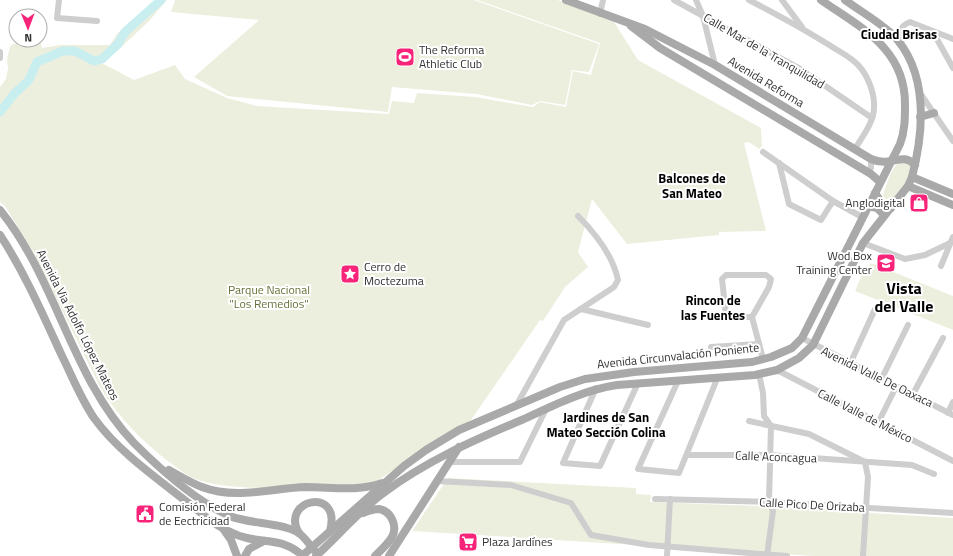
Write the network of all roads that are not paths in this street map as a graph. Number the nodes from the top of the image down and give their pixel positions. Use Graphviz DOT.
graph roads {
  1 [pos="59,0"];
  2 [pos="567,0"];
  3 [pos="603,0"];
  4 [pos="674,0"];
  5 [pos="696,0"];
  6 [pos="749,0"];
  7 [pos="782,0"];
  8 [pos="821,0"];
  9 [pos="844,0"];
  10 [pos="600,14"];
  11 [pos="703,16"];
  12 [pos="97,21"];
  13 [pos="628,23"];
  14 [pos="802,27"];
  15 [pos="933,32"];
  16 [pos="953,39"];
  17 [pos="902,49"];
  18 [pos="0,52"];
  19 [pos="0,58"];
  20 [pos="715,65"];
  21 [pos="953,68"];
  22 [pos="746,84"];
  23 [pos="920,93"];
  24 [pos="740,95"];
  25 [pos="934,113"];
  26 [pos="795,114"];
  27 [pos="920,117"];
  28 [pos="872,118"];
  29 [pos="790,125"];
  30 [pos="953,141"];
  31 [pos="856,149"];
  32 [pos="762,152"];
  33 [pos="871,159"];
  34 [pos="890,162"];
  35 [pos="779,163"];
  36 [pos="915,164"];
  37 [pos="867,171"];
  38 [pos="912,177"];
  39 [pos="880,182"];
  40 [pos="931,185"];
  41 [pos="908,186"];
  42 [pos="875,193"];
  43 [pos="926,193"];
  44 [pos="953,194"];
  45 [pos="834,201"];
  46 [pos="953,205"];
  47 [pos="868,206"];
  48 [pos="891,208"];
  49 [pos="0,210"];
  50 [pos="884,215"];
  51 [pos="578,216"];
  52 [pos="862,217"];
  53 [pos="0,235"];
  54 [pos="953,237"];
  55 [pos="862,243"];
  56 [pos="950,243"];
  57 [pos="941,266"];
  58 [pos="30,288"];
  59 [pos="580,308"];
  60 [pos="56,309"];
  61 [pos="875,309"];
  62 [pos="814,315"];
  63 [pos="752,317"];
  64 [pos="825,322"];
  65 [pos="648,325"];
  66 [pos="908,325"];
  67 [pos="802,338"];
  68 [pos="943,338"];
  69 [pos="759,344"];
  70 [pos="812,345"];
  71 [pos="712,347"];
  72 [pos="763,359"];
  73 [pos="748,362"];
  74 [pos="850,364"];
  75 [pos="777,370"];
  76 [pos="757,375"];
  77 [pos="745,376"];
  78 [pos="717,379"];
  79 [pos="881,380"];
  80 [pos="678,381"];
  81 [pos="638,383"];
  82 [pos="896,387"];
  83 [pos="596,388"];
  84 [pos="912,396"];
  85 [pos="953,402"];
  86 [pos="516,406"];
  87 [pos="546,409"];
  88 [pos="951,414"];
  89 [pos="749,422"];
  90 [pos="878,423"];
  91 [pos="771,426"];
  92 [pos="459,447"];
  93 [pos="688,455"];
  94 [pos="770,456"];
  95 [pos="953,461"];
  96 [pos="449,462"];
  97 [pos="865,462"];
  98 [pos="156,463"];
  99 [pos="934,474"];
  100 [pos="386,481"];
  101 [pos="437,481"];
  102 [pos="655,499"];
  103 [pos="670,499"];
  104 [pos="769,502"];
  105 [pos="866,508"];
  106 [pos="953,513"];
  107 [pos="359,515"];
  108 [pos="221,526"];
  109 [pos="299,533"];
  110 [pos="327,533"];
  111 [pos="264,541"];
  112 [pos="667,546"];
  113 [pos="767,555"];
  114 [pos="237,556"];
  115 [pos="245,556"];
  116 [pos="303,556"];
  117 [pos="316,556"];
  118 [pos="320,556"];
  119 [pos="375,556"];
  120 [pos="389,556"];
  121 [pos="667,556"];
  122 [pos="787,556"];
  123 [pos="863,556"];
  1 -- 12 [label="street"];
  2 -- 10 [label="main road, Avenida Reforma"];
  3 -- 10 [label="street"];
  4 -- 11 [label="street, Calle Mar de la Tranquilidad"];
  5 -- 11 [label="street"];
  6 -- 14 [label="street"];
  7 -- 14 [label="street"];
  8 -- 34 [label="main road, Avenida Circunvalación Poniente"];
  9 -- 17 [label="main road, Avenida Circunvalación Poniente"];
  10 -- 13 [label="main road, Avenida Reforma"];
  11 -- 20 [label="street"];
  11 -- 28 [label="street, Calle Mar de la Tranquilidad"];
  13 -- 20 [label="main road, Avenida Reforma"];
  13 -- 24 [label="main road, Avenida Reforma"];
  14 -- 28 [label="street"];
  15 -- 16 [label="street"];
  15 -- 17 [label="street"];
  15 -- 21 [label="street"];
  17 -- 23 [label="main road, Avenida Circunvalación Poniente"];
  18 -- 19 [label="street"];
  20 -- 22 [label="main road, Avenida Reforma"];
  22 -- 24 [label="street"];
  22 -- 26 [label="main road, Avenida Reforma"];
  23 -- 25 [label="street"];
  23 -- 27 [label="main road, Avenida Circunvalación Poniente"];
  24 -- 29 [label="main road, Avenida Reforma"];
  25 -- 27 [label="main road"];
  25 -- 30 [label="street"];
  26 -- 29 [label="street"];
  26 -- 31 [label="main road, Avenida Reforma"];
  27 -- 36 [label="main road, Avenida Circunvalación Poniente"];
  28 -- 31 [label="street"];
  29 -- 37 [label="main road, Avenida Reforma"];
  31 -- 33 [label="main road, Avenida Reforma"];
  32 -- 35 [label="street"];
  33 -- 34 [label="main road, Avenida Reforma"];
  33 -- 37 [label="street"];
  34 -- 36 [label="main road, Avenida Reforma"];
  34 -- 39 [label="main road, Avenida Circunvalación Poniente"];
  35 -- 45 [label="street"];
  35 -- 45 [label="street"];
  36 -- 38 [label="main road, Avenida Circunvalación Poniente"];
  37 -- 39 [label="main road, Avenida Reforma"];
  38 -- 40 [label="main road"];
  38 -- 41 [label="main road, Avenida Circunvalación Poniente"];
  39 -- 42 [label="main road, Avenida Circunvalación Poniente"];
  40 -- 43 [label="street"];
  40 -- 44 [label="main road"];
  41 -- 43 [label="main road"];
  41 -- 48 [label="main road, Avenida Circunvalación Poniente"];
  42 -- 47 [label="main road, Avenida Circunvalación Poniente"];
  42 -- 48 [label="main road"];
  43 -- 46 [label="main road"];
  45 -- 52 [label="street"];
  47 -- 50 [label="main road"];
  47 -- 52 [label="main road, Avenida Circunvalación Poniente"];
  48 -- 50 [label="main road, Avenida Circunvalación Poniente"];
  49 -- 60 [label="main road, Avenida Via Adolfo López Mateos"];
  50 -- 55 [label="main road, Avenida Circunvalación Poniente"];
  51 -- 59 [label="street"];
  52 -- 62 [label="main road, Avenida Circunvalación Poniente"];
  53 -- 58 [label="main road"];
  54 -- 56 [label="street"];
  55 -- 56 [label="street"];
  55 -- 64 [label="main road, Avenida Circunvalación Poniente"];
  56 -- 57 [label="street"];
  58 -- 60 [label="main road"];
  58 -- 108 [label="main road"];
  59 -- 65 [label="street"];
  59 -- 86 [label="street"];
  60 -- 98 [label="main road, Avenida Via Adolfo López Mateos"];
  61 -- 74 [label="street"];
  62 -- 64 [label="main road"];
  62 -- 67 [label="main road, Avenida Circunvalación Poniente"];
  63 -- 63 [label="street"];
  63 -- 69 [label="street"];
  64 -- 70 [label="main road, Avenida Circunvalación Poniente"];
  66 -- 79 [label="street"];
  67 -- 70 [label="street, Avenida Valle De Oaxaca"];
  67 -- 72 [label="main road, Avenida Circunvalación Poniente"];
  68 -- 84 [label="street"];
  69 -- 71 [label="street"];
  69 -- 72 [label="street"];
  70 -- 74 [label="street, Avenida Valle De Oaxaca"];
  70 -- 75 [label="main road, Avenida Circunvalación Poniente"];
  72 -- 73 [label="main road, Avenida Circunvalación Poniente"];
  73 -- 76 [label="main road"];
  73 -- 77 [label="main road"];
  73 -- 86 [label="main road, Avenida Circunvalación Poniente"];
  74 -- 79 [label="street, Avenida Valle De Oaxaca"];
  75 -- 76 [label="main road, Avenida Circunvalación Poniente"];
  75 -- 90 [label="street, Calle Valle de México"];
  76 -- 77 [label="main road, Avenida Circunvalación Poniente"];
  76 -- 91 [label="street"];
  77 -- 78 [label="main road, Avenida Circunvalación Poniente"];
  78 -- 80 [label="main road, Avenida Circunvalación Poniente"];
  78 -- 93 [label="street"];
  79 -- 82 [label="street, Avenida Valle De Oaxaca"];
  80 -- 81 [label="main road, Avenida Circunvalación Poniente"];
  80 -- 93 [label="street"];
  81 -- 83 [label="main road, Avenida Circunvalación Poniente"];
  81 -- 83 [label="street"];
  82 -- 84 [label="street, Avenida Valle De Oaxaca"];
  82 -- 90 [label="street"];
  83 -- 87 [label="main road, Avenida Circunvalación Poniente"];
  84 -- 88 [label="street, Avenida Valle De Oaxaca"];
  85 -- 88 [label="street"];
  86 -- 100 [label="main road, Avenida Circunvalación Poniente"];
  87 -- 92 [label="main road, Avenida Circunvalación Poniente"];
  87 -- 96 [label="street"];
  89 -- 91 [label="street"];
  90 -- 95 [label="street, Calle Valle de México"];
  91 -- 94 [label="street"];
  91 -- 97 [label="street"];
  92 -- 96 [label="main road"];
  92 -- 107 [label="main road, Avenida Circunvalación Poniente"];
  93 -- 94 [label="street, Calle Aconcagua"];
  94 -- 97 [label="street, Calle Aconcagua"];
  94 -- 104 [label="street"];
  96 -- 101 [label="main road"];
  97 -- 99 [label="street, Calle Aconcagua"];
  97 -- 105 [label="street"];
  98 -- 100 [label="main road"];
  98 -- 109 [label="main road, Avenida Via Adolfo López Mateos"];
  100 -- 110 [label="main road, Avenida Circunvalación Poniente"];
  101 -- 112 [label="street"];
  101 -- 120 [label="main road"];
  102 -- 103 [label="street, Calle Pico De Orizaba"];
  103 -- 104 [label="street, Calle Pico De Orizaba"];
  103 -- 112 [label="street"];
  104 -- 105 [label="street, Calle Pico De Orizaba"];
  104 -- 113 [label="street"];
  105 -- 106 [label="street, Calle Pico De Orizaba"];
  105 -- 123 [label="street"];
  107 -- 117 [label="main road, Avenida Circunvalación Poniente"];
  107 -- 119 [label="main road"];
  108 -- 111 [label="main road"];
  108 -- 114 [label="main road"];
  109 -- 110 [label="main road"];
  109 -- 118 [label="main road"];
  110 -- 116 [label="main road, Avenida Circunvalación Poniente"];
  111 -- 115 [label="main road"];
  111 -- 116 [label="main road"];
  112 -- 113 [label="street"];
  112 -- 121 [label="street"];
  113 -- 122 [label="street"];
}
